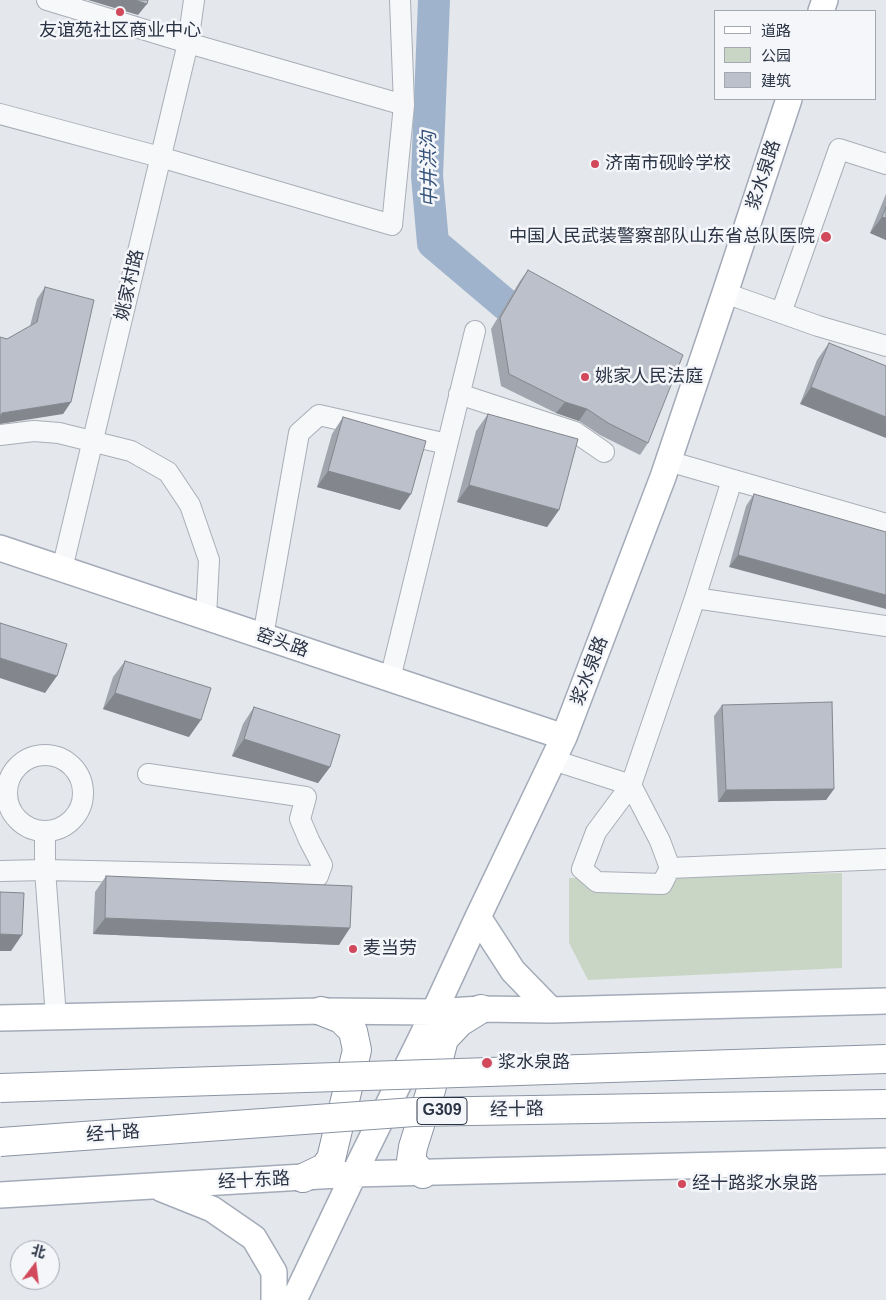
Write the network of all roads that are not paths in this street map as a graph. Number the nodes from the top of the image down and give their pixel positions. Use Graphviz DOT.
graph roads {
  1 [pos="47,0"];
  2 [pos="194,0"];
  3 [pos="400,0"];
  4 [pos="188,43"];
  5 [pos="789,100"];
  6 [pos="404,105"];
  7 [pos="0,114"];
  8 [pos="160,157"];
  9 [pos="886,164"];
  10 [pos="725,293"];
  11 [pos="781,313"];
  12 [pos="475,331"];
  13 [pos="886,346"];
  14 [pos="459,394"];
  15 [pos="0,435"];
  16 [pos="93,441"];
  17 [pos="447,444"];
  18 [pos="604,452"];
  19 [pos="668,461"];
  20 [pos="732,480"];
  21 [pos="886,524"];
  22 [pos="0,548"];
  23 [pos="62,569"];
  24 [pos="695,598"];
  25 [pos="206,617"];
  26 [pos="886,626"];
  27 [pos="264,636"];
  28 [pos="390,679"];
  29 [pos="564,737"];
  30 [pos="553,760"];
  31 [pos="148,774"];
  32 [pos="631,785"];
  33 [pos="45,831"];
  34 [pos="886,859"];
  35 [pos="670,868"];
  36 [pos="46,870"];
  37 [pos="0,871"];
  38 [pos="478,917"];
  39 [pos="886,1001"];
  40 [pos="481,1009"];
  41 [pos="551,1010"];
  42 [pos="321,1011"];
  43 [pos="434,1012"];
  44 [pos="56,1017"];
  45 [pos="0,1018"];
  46 [pos="886,1059"];
  47 [pos="0,1088"];
  48 [pos="886,1104"];
  49 [pos="0,1142"];
  50 [pos="886,1160"];
  51 [pos="354,1174"];
  52 [pos="422,1174"];
  53 [pos="303,1178"];
  54 [pos="154,1186"];
  55 [pos="0,1195"];
  56 [pos="274,1300"];
  57 [pos="294,1300"];
  1 -- 4 [label="street"];
  2 -- 4 [label="street, 姚家村路"];
  3 -- 6 [label="street"];
  4 -- 6 [label="street"];
  4 -- 8 [label="street, 姚家村路"];
  5 -- 10 [label="main road, 浆水泉路"];
  6 -- 8 [label="street"];
  7 -- 8 [label="street"];
  8 -- 16 [label="street, 姚家村路"];
  9 -- 11 [label="street"];
  10 -- 11 [label="street"];
  10 -- 19 [label="main road, 浆水泉路"];
  11 -- 13 [label="street"];
  12 -- 14 [label="street"];
  14 -- 17 [label="street"];
  14 -- 18 [label="street"];
  15 -- 16 [label="street"];
  16 -- 23 [label="street, 姚家村路"];
  16 -- 25 [label="street"];
  17 -- 27 [label="street"];
  17 -- 28 [label="street"];
  19 -- 20 [label="street"];
  19 -- 29 [label="main road, 浆水泉路"];
  20 -- 21 [label="street"];
  20 -- 24 [label="street"];
  22 -- 23 [label="main road, 窑头路"];
  23 -- 25 [label="main road, 窑头路"];
  24 -- 26 [label="street"];
  24 -- 32 [label="street"];
  25 -- 27 [label="main road, 窑头路"];
  27 -- 28 [label="main road, 窑头路"];
  28 -- 29 [label="main road, 窑头路"];
  29 -- 30 [label="main road, 浆水泉路"];
  30 -- 32 [label="street"];
  30 -- 38 [label="main road, 浆水泉路"];
  31 -- 36 [label="street"];
  32 -- 35 [label="street"];
  32 -- 35 [label="street"];
  33 -- 36 [label="street"];
  34 -- 35 [label="street"];
  36 -- 37 [label="street"];
  36 -- 44 [label="street"];
  38 -- 41 [label="main road"];
  38 -- 43 [label="main road, 浆水泉路"];
  39 -- 41 [label="main road"];
  40 -- 41 [label="main road"];
  40 -- 43 [label="main road"];
  40 -- 52 [label="highway"];
  42 -- 43 [label="main road"];
  42 -- 44 [label="main road"];
  42 -- 53 [label="highway"];
  43 -- 51 [label="main road, 浆水泉路"];
  44 -- 45 [label="main road"];
  46 -- 47 [label="highway, G309, bridge"];
  48 -- 49 [label="highway, 经十路 / G309, bridge"];
  50 -- 52 [label="main road"];
  51 -- 52 [label="main road"];
  51 -- 53 [label="main road, 经十东路"];
  51 -- 57 [label="main road, 浆水泉路"];
  53 -- 54 [label="main road, 经十东路"];
  54 -- 55 [label="main road"];
  54 -- 56 [label="main road"];
}
